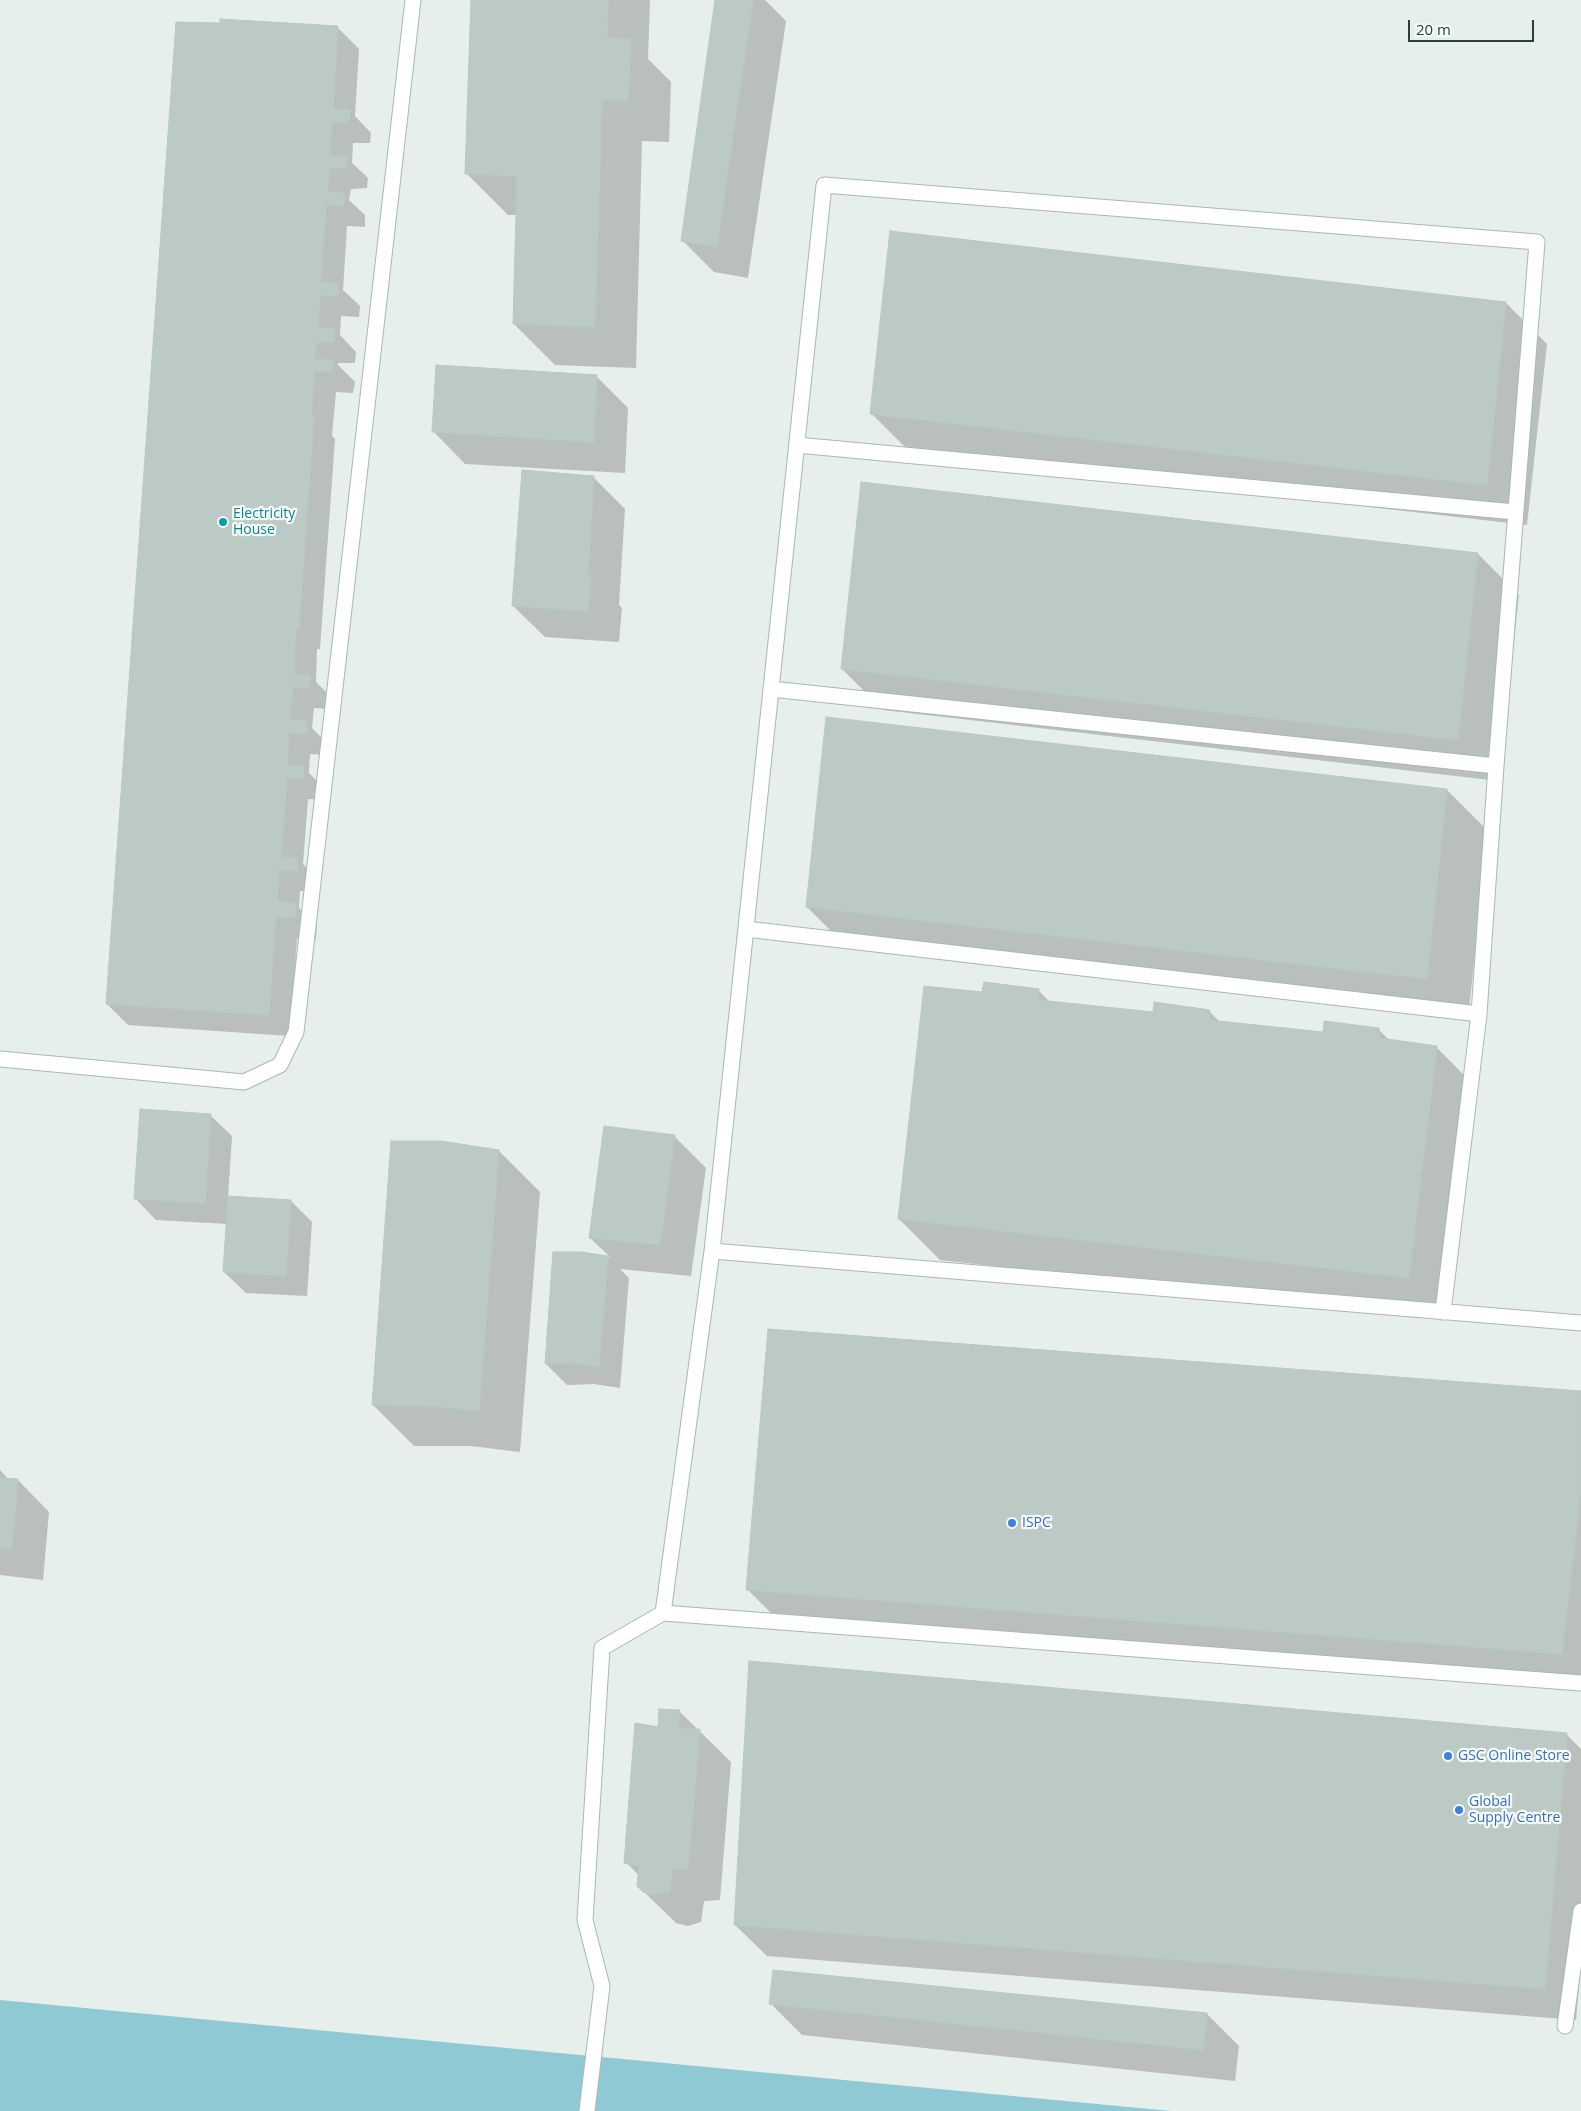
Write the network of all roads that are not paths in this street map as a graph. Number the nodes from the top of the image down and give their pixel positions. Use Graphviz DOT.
graph roads {
  1 [pos="413,0"];
  2 [pos="797,445"];
  3 [pos="1515,512"];
  4 [pos="772,689"];
  5 [pos="1496,766"];
  6 [pos="746,929"];
  7 [pos="1479,1014"];
  8 [pos="0,1059"];
  9 [pos="712,1251"];
  10 [pos="1443,1312"];
  11 [pos="1581,1323"];
  12 [pos="663,1613"];
  13 [pos="1581,1683"];
  14 [pos="1581,1911"];
  15 [pos="1565,2026"];
  16 [pos="587,2111"];
  1 -- 8 [label="lane"];
  2 -- 3 [label="lane"];
  2 -- 3 [label="lane"];
  2 -- 4 [label="lane"];
  3 -- 5 [label="lane"];
  4 -- 5 [label="lane"];
  4 -- 6 [label="lane"];
  5 -- 7 [label="lane"];
  6 -- 7 [label="lane"];
  6 -- 9 [label="lane"];
  7 -- 10 [label="lane"];
  9 -- 10 [label="lane"];
  9 -- 12 [label="lane"];
  10 -- 11 [label="lane"];
  12 -- 13 [label="lane"];
  12 -- 16 [label="lane"];
  14 -- 15 [label="lane"];
}
